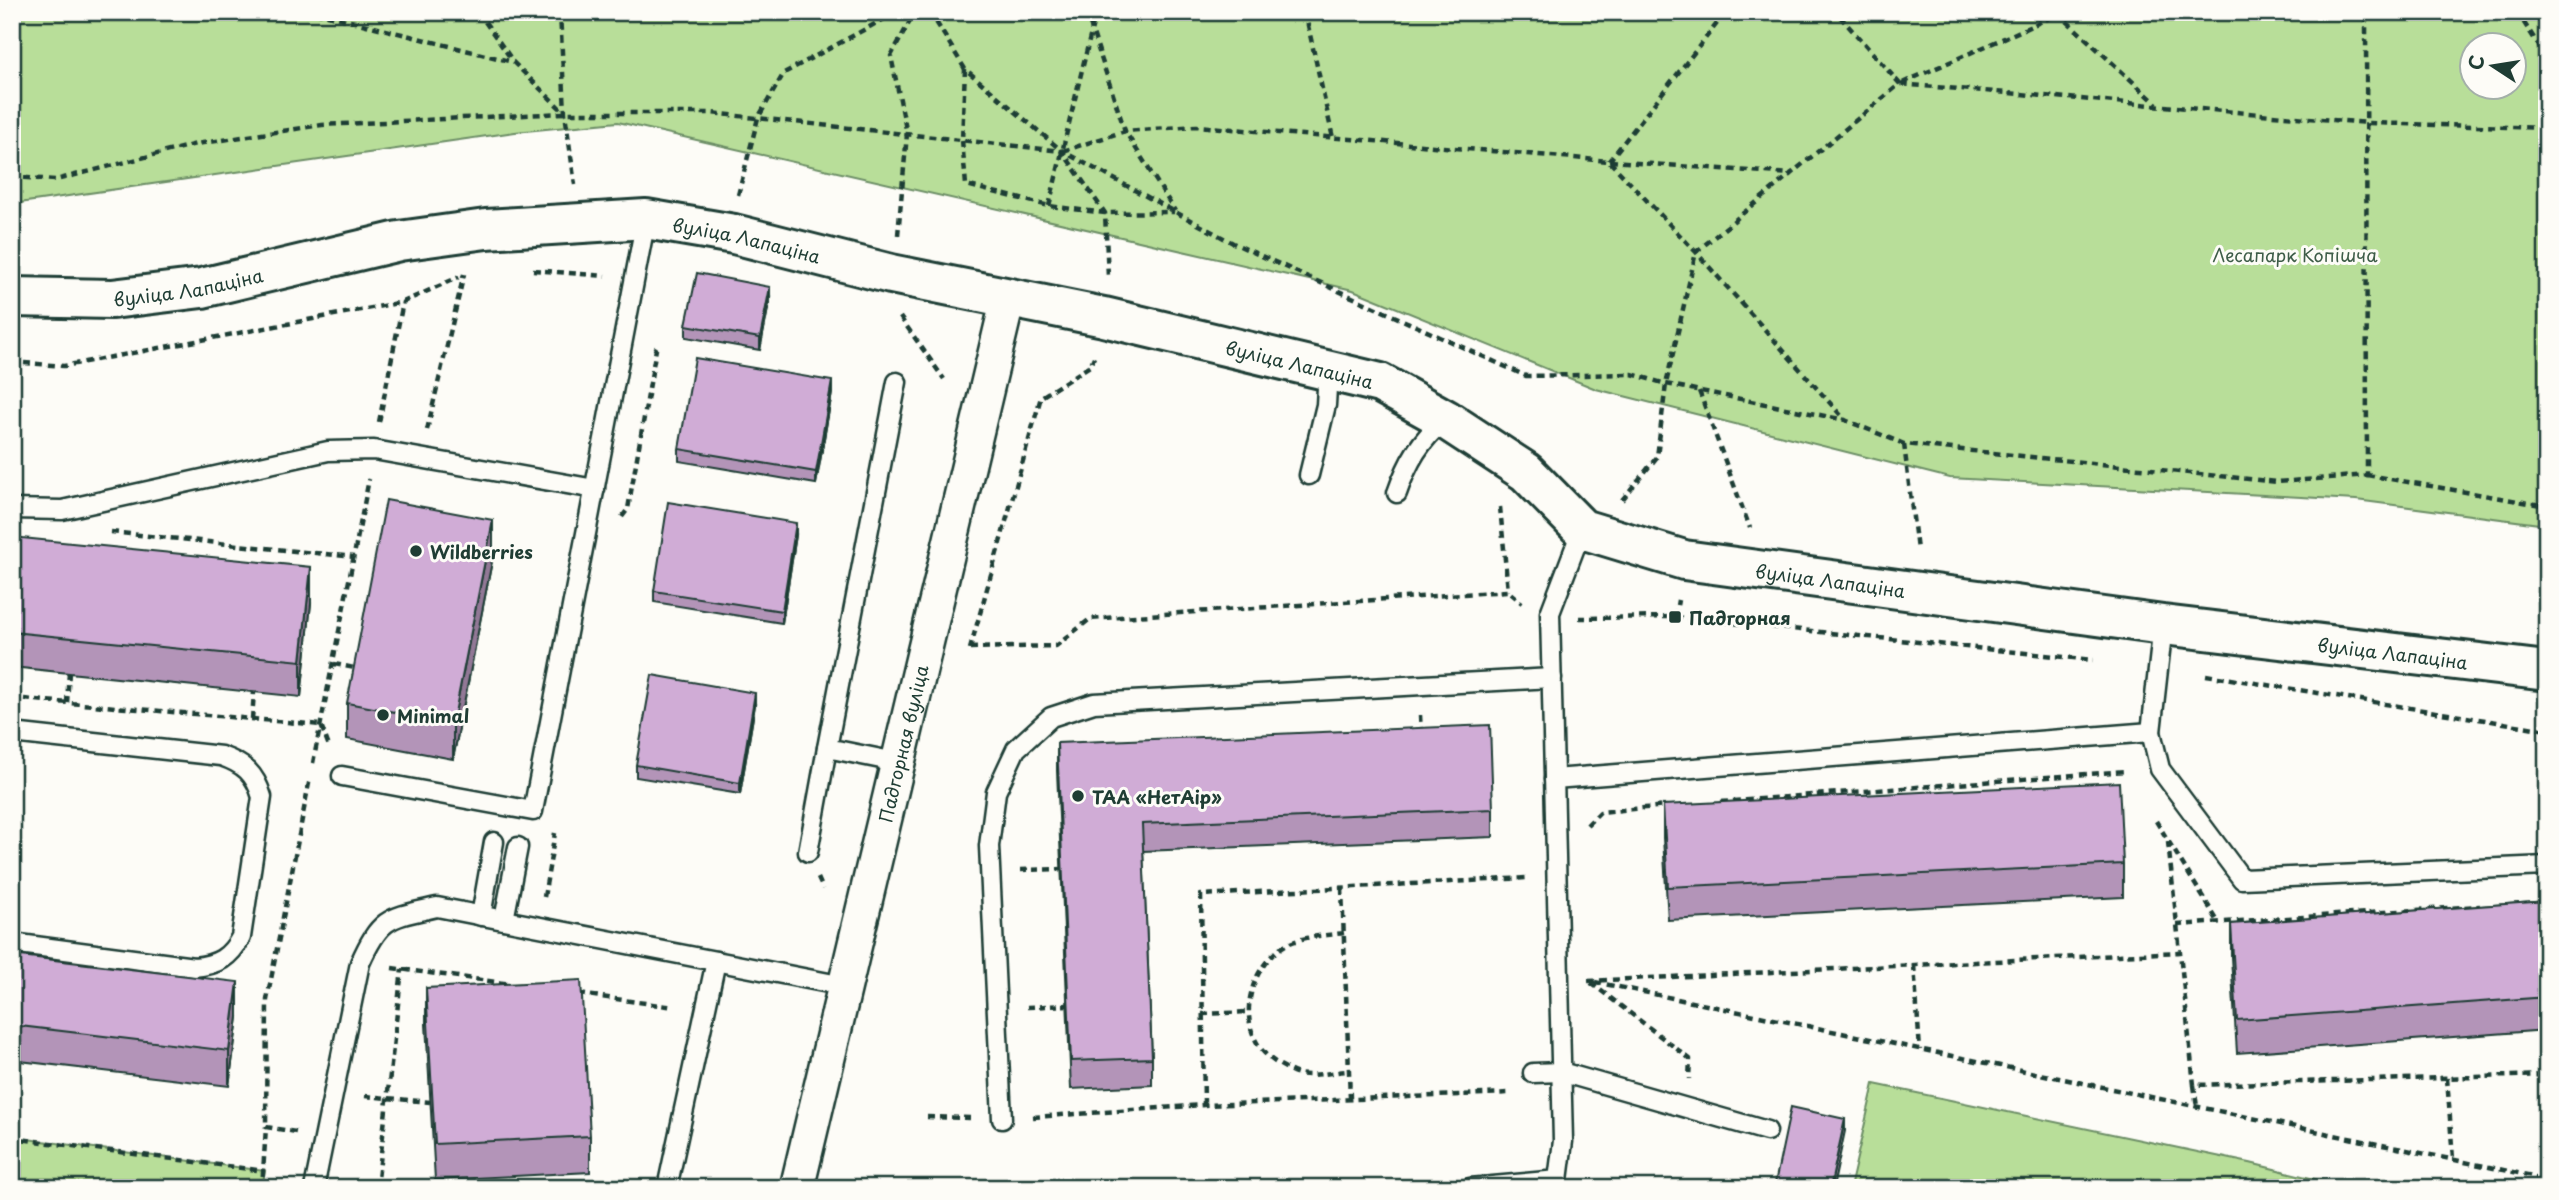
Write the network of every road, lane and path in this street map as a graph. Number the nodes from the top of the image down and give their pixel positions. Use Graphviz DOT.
graph roads {
  1 [pos="315,12"];
  2 [pos="478,12"];
  3 [pos="560,12"];
  4 [pos="897,12"];
  5 [pos="915,12"];
  6 [pos="930,12"];
  7 [pos="1086,12"];
  8 [pos="1096,12"];
  9 [pos="1305,12"];
  10 [pos="1726,12"];
  11 [pos="1836,12"];
  12 [pos="2366,12"];
  13 [pos="2517,12"];
  14 [pos="2060,13"];
  15 [pos="1091,33"];
  16 [pos="2547,58"];
  17 [pos="513,62"];
  18 [pos="965,69"];
  19 [pos="1900,84"];
  20 [pos="2159,106"];
  21 [pos="565,113"];
  22 [pos="758,118"];
  23 [pos="2368,123"];
  24 [pos="2547,128"];
  25 [pos="1125,131"];
  26 [pos="907,134"];
  27 [pos="1333,138"];
  28 [pos="962,140"];
  29 [pos="1062,151"];
  30 [pos="1609,161"];
  31 [pos="1792,174"];
  32 [pos="12,177"];
  33 [pos="576,192"];
  34 [pos="737,199"];
  35 [pos="1049,206"];
  36 [pos="1175,212"];
  37 [pos="1105,213"];
  38 [pos="646,219"];
  39 [pos="898,239"];
  40 [pos="1696,252"];
  41 [pos="528,270"];
  42 [pos="477,273"];
  43 [pos="464,274"];
  44 [pos="634,278"];
  45 [pos="1108,285"];
  46 [pos="12,297"];
  47 [pos="1008,299"];
  48 [pos="403,302"];
  49 [pos="646,342"];
  50 [pos="1094,355"];
  51 [pos="12,362"];
  52 [pos="1328,370"];
  53 [pos="897,382"];
  54 [pos="1667,384"];
  55 [pos="1699,390"];
  56 [pos="1445,419"];
  57 [pos="1845,420"];
  58 [pos="1904,444"];
  59 [pos="374,450"];
  60 [pos="420,458"];
  61 [pos="1309,475"];
  62 [pos="2367,475"];
  63 [pos="594,489"];
  64 [pos="1397,493"];
  65 [pos="1622,500"];
  66 [pos="1499,503"];
  67 [pos="2547,506"];
  68 [pos="12,509"];
  69 [pos="616,525"];
  70 [pos="1582,529"];
  71 [pos="108,532"];
  72 [pos="1752,534"];
  73 [pos="354,556"];
  74 [pos="1918,558"];
  75 [pos="1508,591"];
  76 [pos="1530,610"];
  77 [pos="1583,619"];
  78 [pos="2163,625"];
  79 [pos="334,664"];
  80 [pos="2157,667"];
  81 [pos="361,669"];
  82 [pos="2547,671"];
  83 [pos="69,672"];
  84 [pos="1552,678"];
  85 [pos="1419,685"];
  86 [pos="254,692"];
  87 [pos="12,698"];
  88 [pos="67,703"];
  89 [pos="252,719"];
  90 [pos="321,725"];
  91 [pos="2547,730"];
  92 [pos="12,733"];
  93 [pos="2151,733"];
  94 [pos="2062,740"];
  95 [pos="1421,744"];
  96 [pos="827,748"];
  97 [pos="1884,754"];
  98 [pos="896,762"];
  99 [pos="1715,767"];
  100 [pos="2160,769"];
  101 [pos="2063,774"];
  102 [pos="342,776"];
  103 [pos="1554,779"];
  104 [pos="2132,781"];
  105 [pos="2063,785"];
  106 [pos="1884,789"];
  107 [pos="1884,801"];
  108 [pos="1717,802"];
  109 [pos="1678,806"];
  110 [pos="1600,812"];
  111 [pos="1717,813"];
  112 [pos="2154,816"];
  113 [pos="2168,839"];
  114 [pos="494,842"];
  115 [pos="518,847"];
  116 [pos="808,852"];
  117 [pos="1019,857"];
  118 [pos="2547,866"];
  119 [pos="1063,869"];
  120 [pos="1020,870"];
  121 [pos="990,871"];
  122 [pos="1556,876"];
  123 [pos="1020,883"];
  124 [pos="1342,888"];
  125 [pos="2491,905"];
  126 [pos="2449,908"];
  127 [pos="481,916"];
  128 [pos="2282,919"];
  129 [pos="2449,919"];
  130 [pos="504,920"];
  131 [pos="2219,923"];
  132 [pos="2177,925"];
  133 [pos="2282,930"];
  134 [pos="1344,933"];
  135 [pos="12,943"];
  136 [pos="2180,952"];
  137 [pos="716,961"];
  138 [pos="360,963"];
  139 [pos="1914,965"];
  140 [pos="402,969"];
  141 [pos="1587,981"];
  142 [pos="1559,983"];
  143 [pos="522,986"];
  144 [pos="844,986"];
  145 [pos="575,993"];
  146 [pos="1027,993"];
  147 [pos="1068,1005"];
  148 [pos="1027,1007"];
  149 [pos="682,1008"];
  150 [pos="999,1008"];
  151 [pos="1247,1012"];
  152 [pos="1202,1014"];
  153 [pos="1028,1020"];
  154 [pos="1920,1050"];
  155 [pos="1348,1071"];
  156 [pos="1562,1072"];
  157 [pos="1533,1073"];
  158 [pos="2547,1075"];
  159 [pos="2447,1077"];
  160 [pos="2194,1085"];
  161 [pos="333,1093"];
  162 [pos="388,1098"];
  163 [pos="1350,1098"];
  164 [pos="430,1102"];
  165 [pos="1033,1103"];
  166 [pos="1204,1105"];
  167 [pos="1687,1106"];
  168 [pos="2197,1107"];
  169 [pos="927,1116"];
  170 [pos="1034,1116"];
  171 [pos="1002,1119"];
  172 [pos="266,1127"];
  173 [pos="1767,1131"];
  174 [pos="301,1132"];
  175 [pos="12,1138"];
  176 [pos="2453,1159"];
  177 [pos="265,1171"];
  178 [pos="2547,1179"];
  179 [pos="798,1187"];
  180 [pos="262,1188"];
  181 [pos="314,1188"];
  182 [pos="377,1188"];
  183 [pos="667,1188"];
  184 [pos="1470,1188"];
  1 -- 17 [label="path"];
  2 -- 17 [label="path"];
  3 -- 21 [label="path"];
  4 -- 22 [label="path"];
  5 -- 26 [label="path"];
  6 -- 18 [label="path"];
  7 -- 15 [label="path"];
  8 -- 15 [label="path"];
  9 -- 27 [label="path"];
  10 -- 30 [label="path"];
  11 -- 19 [label="path"];
  12 -- 23 [label="path"];
  13 -- 16 [label="path"];
  14 -- 19 [label="path"];
  14 -- 20 [label="path"];
  15 -- 25 [label="path"];
  15 -- 29 [label="path"];
  17 -- 21 [label="path"];
  18 -- 28 [label="path"];
  18 -- 29 [label="path"];
  19 -- 20 [label="path"];
  19 -- 31 [label="path"];
  20 -- 23 [label="path"];
  21 -- 22 [label="path"];
  21 -- 32 [label="path"];
  21 -- 33 [label="path"];
  22 -- 26 [label="path"];
  22 -- 34 [label="path"];
  23 -- 24 [label="path"];
  23 -- 62 [label="path"];
  25 -- 27 [label="path"];
  25 -- 29 [label="path"];
  25 -- 36 [label="path"];
  26 -- 28 [label="path"];
  26 -- 39 [label="path"];
  27 -- 30 [label="path"];
  28 -- 29 [label="path"];
  28 -- 35 [label="path"];
  29 -- 35 [label="path"];
  29 -- 36 [label="path"];
  29 -- 37 [label="path"];
  30 -- 31 [label="path"];
  30 -- 40 [label="path"];
  31 -- 40 [label="path"];
  35 -- 37 [label="path"];
  36 -- 37 [label="path"];
  36 -- 54 [label="path"];
  37 -- 45 [label="path"];
  38 -- 44 [label="lane"];
  38 -- 46 [label="main road, вуліца Лапаціна"];
  38 -- 47 [label="main road, вуліца Лапаціна"];
  40 -- 54 [label="path"];
  40 -- 57 [label="path"];
  41 -- 44 [label="path"];
  42 -- 43 [label="path"];
  43 -- 48 [label="path"];
  43 -- 60 [label="path"];
  44 -- 63 [label="lane"];
  47 -- 52 [label="main road, вуліца Лапаціна"];
  47 -- 98 [label="street, Падгорная вуліца"];
  48 -- 51 [label="path"];
  48 -- 59 [label="path"];
  49 -- 69 [label="path"];
  50 -- 75 [label="path"];
  52 -- 56 [label="main road, вуліца Лапаціна"];
  52 -- 61 [label="lane"];
  53 -- 96 [label="lane"];
  54 -- 55 [label="path"];
  54 -- 65 [label="path"];
  55 -- 57 [label="path"];
  55 -- 72 [label="path"];
  56 -- 64 [label="lane"];
  56 -- 70 [label="main road, вуліца Лапаціна"];
  57 -- 58 [label="path"];
  58 -- 62 [label="path"];
  58 -- 74 [label="path"];
  59 -- 60 [label="lane"];
  59 -- 68 [label="lane"];
  59 -- 73 [label="path"];
  60 -- 63 [label="lane"];
  62 -- 67 [label="path"];
  63 -- 102 [label="lane"];
  66 -- 75 [label="path"];
  70 -- 78 [label="main road, вуліца Лапаціна"];
  70 -- 84 [label="lane"];
  71 -- 73 [label="path"];
  73 -- 79 [label="path"];
  75 -- 76 [label="path"];
  77 -- 80 [label="path"];
  78 -- 80 [label="lane"];
  78 -- 82 [label="main road, вуліца Лапаціна"];
  79 -- 81 [label="path"];
  79 -- 90 [label="path"];
  80 -- 91 [label="path"];
  80 -- 93 [label="lane"];
  83 -- 88 [label="path"];
  84 -- 85 [label="lane"];
  84 -- 103 [label="lane"];
  85 -- 95 [label="path"];
  85 -- 121 [label="lane"];
  86 -- 89 [label="path"];
  87 -- 88 [label="path"];
  88 -- 89 [label="path"];
  89 -- 90 [label="path"];
  90 -- 172 [label="path"];
  92 -- 135 [label="lane"];
  93 -- 94 [label="lane"];
  93 -- 100 [label="lane"];
  94 -- 97 [label="lane"];
  94 -- 101 [label="path"];
  96 -- 98 [label="lane"];
  96 -- 116 [label="lane"];
  97 -- 99 [label="lane"];
  97 -- 106 [label="path"];
  98 -- 144 [label="street, Падгорная вуліца"];
  99 -- 103 [label="lane"];
  99 -- 108 [label="path"];
  100 -- 113 [label="path"];
  100 -- 118 [label="lane"];
  101 -- 104 [label="path"];
  101 -- 105 [label="path"];
  101 -- 106 [label="path"];
  103 -- 122 [label="lane"];
  106 -- 107 [label="path"];
  106 -- 108 [label="path"];
  108 -- 111 [label="path"];
  109 -- 110 [label="path"];
  112 -- 113 [label="path"];
  113 -- 131 [label="path"];
  113 -- 132 [label="path"];
  114 -- 127 [label="lane"];
  115 -- 130 [label="lane"];
  117 -- 120 [label="path"];
  119 -- 120 [label="path"];
  120 -- 121 [label="path"];
  120 -- 123 [label="path"];
  121 -- 150 [label="lane"];
  122 -- 124 [label="path"];
  122 -- 142 [label="lane"];
  124 -- 134 [label="path"];
  124 -- 152 [label="path"];
  125 -- 126 [label="path"];
  126 -- 128 [label="path"];
  126 -- 129 [label="path"];
  127 -- 130 [label="lane"];
  127 -- 138 [label="lane"];
  128 -- 131 [label="path"];
  128 -- 133 [label="path"];
  130 -- 137 [label="lane"];
  131 -- 132 [label="path"];
  132 -- 136 [label="path"];
  134 -- 151 [label="path"];
  134 -- 155 [label="path"];
  136 -- 139 [label="path"];
  136 -- 160 [label="path"];
  137 -- 144 [label="lane"];
  137 -- 183 [label="lane"];
  138 -- 140 [label="path"];
  138 -- 161 [label="lane"];
  139 -- 141 [label="path"];
  139 -- 154 [label="path"];
  140 -- 143 [label="path"];
  140 -- 162 [label="path"];
  141 -- 142 [label="path"];
  141 -- 154 [label="path"];
  141 -- 167 [label="path"];
  142 -- 156 [label="lane"];
  144 -- 179 [label="street, Падгорная вуліца"];
  145 -- 149 [label="path"];
  146 -- 148 [label="path"];
  147 -- 148 [label="path"];
  148 -- 150 [label="path"];
  148 -- 153 [label="path"];
  150 -- 171 [label="lane"];
  151 -- 152 [label="path"];
  151 -- 155 [label="path"];
  152 -- 166 [label="path"];
  154 -- 168 [label="path"];
  155 -- 163 [label="path"];
  156 -- 157 [label="lane"];
  156 -- 167 [label="lane"];
  156 -- 184 [label="lane"];
  157 -- 163 [label="path"];
  158 -- 159 [label="path"];
  159 -- 160 [label="path"];
  159 -- 176 [label="path"];
  160 -- 168 [label="path"];
  161 -- 162 [label="path"];
  161 -- 181 [label="lane"];
  162 -- 164 [label="path"];
  162 -- 182 [label="path"];
  163 -- 166 [label="path"];
  165 -- 170 [label="path"];
  166 -- 170 [label="path"];
  167 -- 173 [label="lane"];
  168 -- 176 [label="path"];
  169 -- 171 [label="path"];
  170 -- 171 [label="path"];
  172 -- 174 [label="path"];
  172 -- 177 [label="path"];
  175 -- 177 [label="path"];
  176 -- 178 [label="path"];
  177 -- 180 [label="path"];
}
